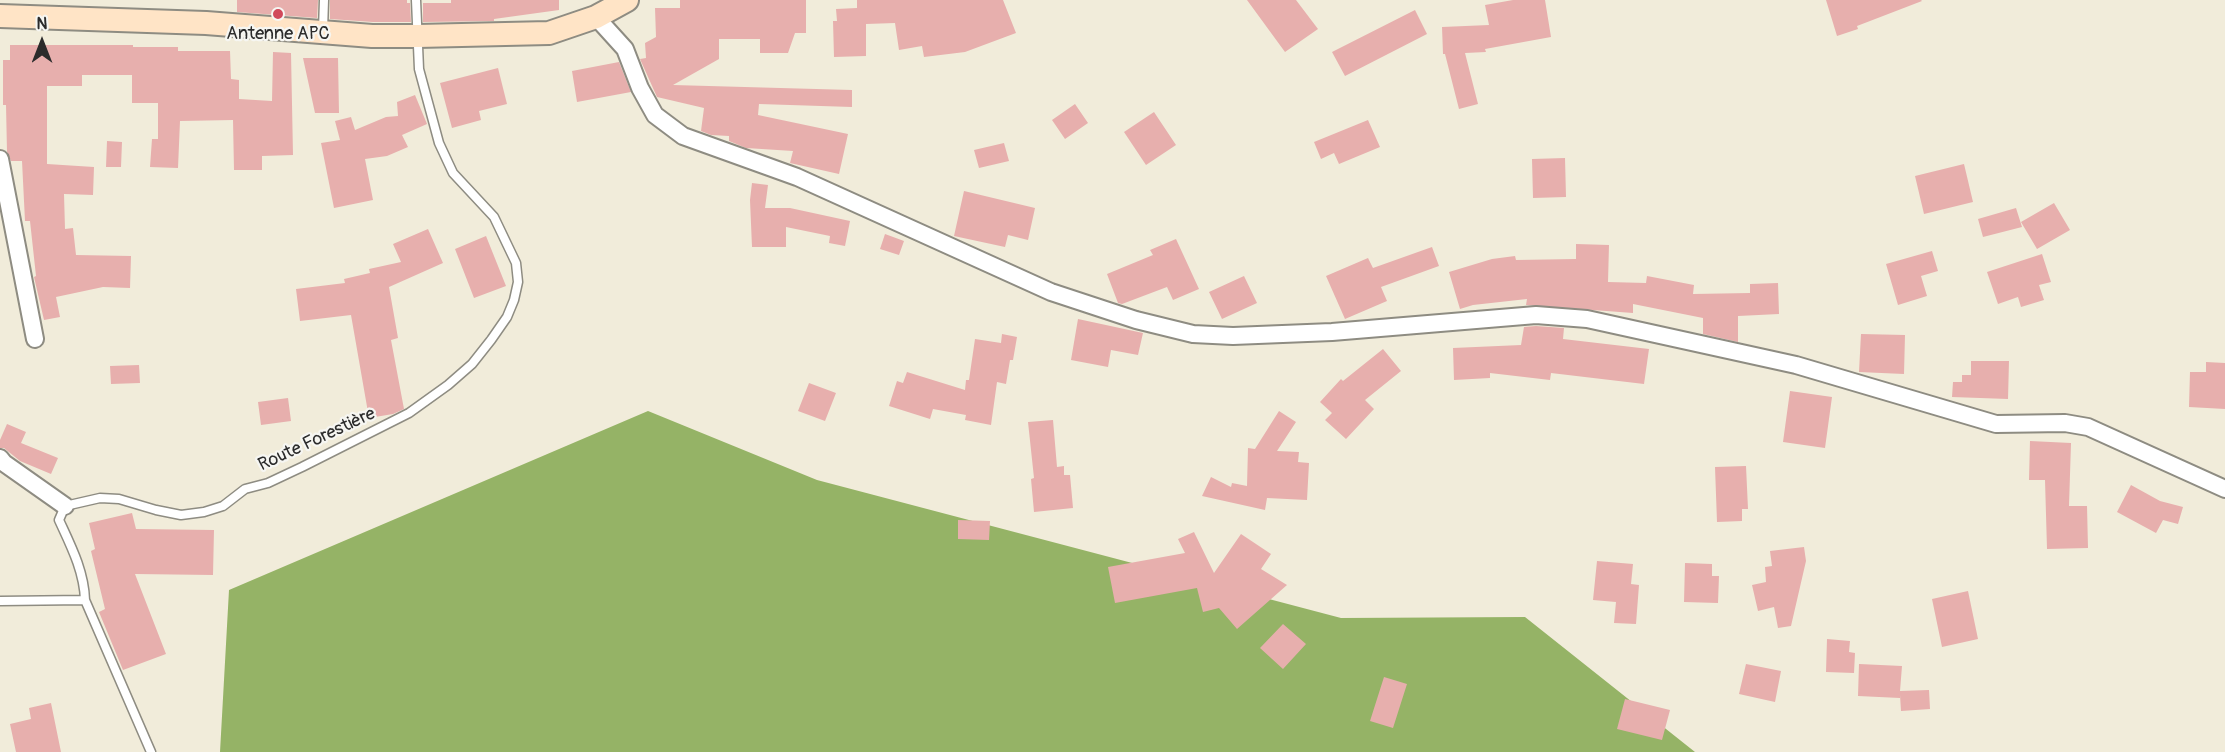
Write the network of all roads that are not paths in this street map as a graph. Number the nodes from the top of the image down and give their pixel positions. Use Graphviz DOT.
graph roads {
  1 [pos="324,0"];
  2 [pos="416,0"];
  3 [pos="627,0"];
  4 [pos="0,16"];
  5 [pos="596,17"];
  6 [pos="323,31"];
  7 [pos="418,36"];
  8 [pos="0,159"];
  9 [pos="35,339"];
  10 [pos="0,458"];
  11 [pos="2225,489"];
  12 [pos="65,506"];
  13 [pos="84,600"];
  14 [pos="0,601"];
  15 [pos="151,752"];
  1 -- 6 [label="lane"];
  2 -- 7 [label="lane, Route Forestière"];
  3 -- 5 [label="street"];
  4 -- 6 [label="street"];
  5 -- 7 [label="street"];
  5 -- 11 [label="street"];
  6 -- 7 [label="street"];
  7 -- 12 [label="lane, Route Forestière"];
  8 -- 9 [label="street"];
  10 -- 12 [label="street"];
  12 -- 13 [label="lane"];
  13 -- 14 [label="lane"];
  13 -- 15 [label="lane"];
}
